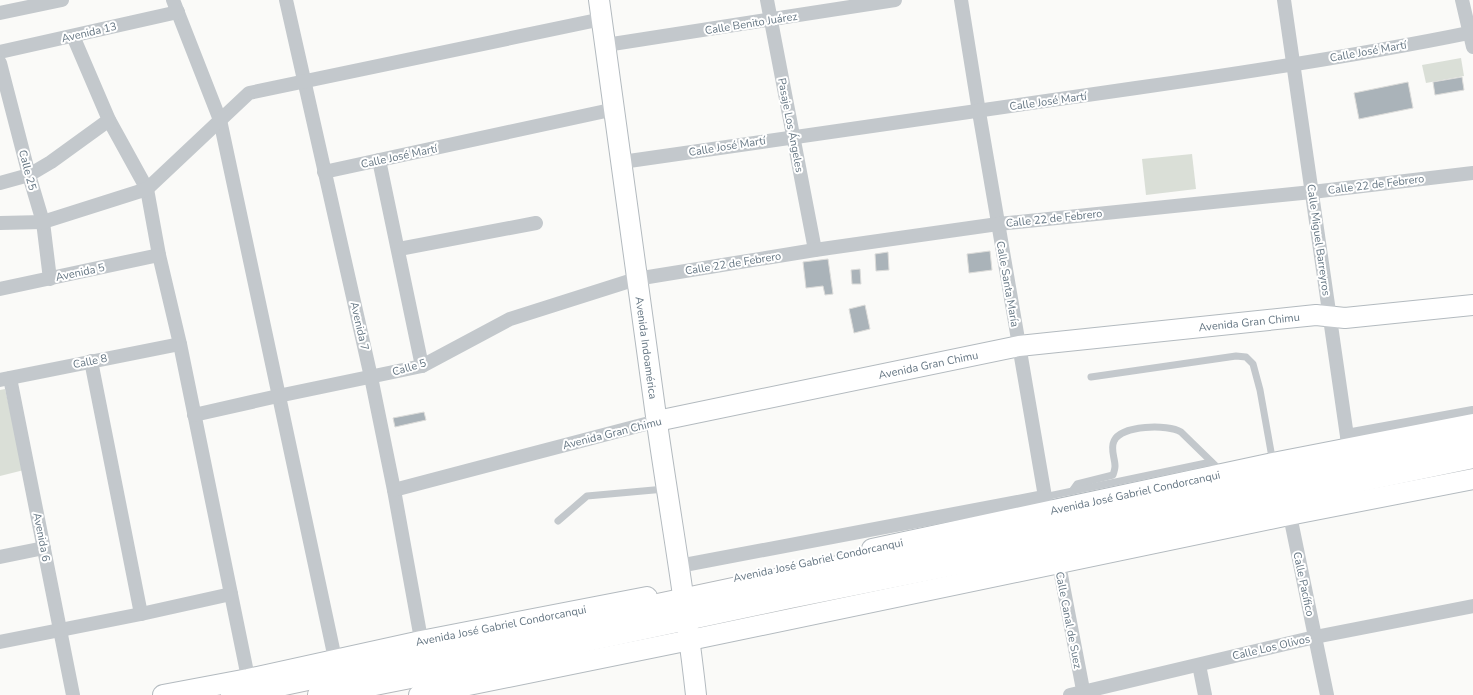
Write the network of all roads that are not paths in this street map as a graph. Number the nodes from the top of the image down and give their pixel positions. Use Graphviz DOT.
graph roads {
  1 [pos="62,0"];
  2 [pos="286,0"];
  3 [pos="767,0"];
  4 [pos="895,0"];
  5 [pos="961,0"];
  6 [pos="1284,0"];
  7 [pos="1462,0"];
  8 [pos="175,6"];
  9 [pos="600,10"];
  10 [pos="0,13"];
  11 [pos="770,20"];
  12 [pos="1472,32"];
  13 [pos="73,36"];
  14 [pos="606,45"];
  15 [pos="1473,47"];
  16 [pos="0,52"];
  17 [pos="0,63"];
  18 [pos="1294,65"];
  19 [pos="305,81"];
  20 [pos="615,109"];
  21 [pos="979,112"];
  22 [pos="109,120"];
  23 [pos="220,120"];
  24 [pos="793,136"];
  25 [pos="379,160"];
  26 [pos="622,162"];
  27 [pos="324,172"];
  28 [pos="1473,173"];
  29 [pos="29,175"];
  30 [pos="0,183"];
  31 [pos="147,189"];
  32 [pos="1312,192"];
  33 [pos="43,222"];
  34 [pos="536,223"];
  35 [pos="0,224"];
  36 [pos="998,224"];
  37 [pos="398,249"];
  38 [pos="815,250"];
  39 [pos="159,255"];
  40 [pos="50,279"];
  41 [pos="636,279"];
  42 [pos="0,289"];
  43 [pos="1473,305"];
  44 [pos="1330,316"];
  45 [pos="180,344"];
  46 [pos="1019,346"];
  47 [pos="91,361"];
  48 [pos="422,366"];
  49 [pos="371,377"];
  50 [pos="1091,378"];
  51 [pos="5,379"];
  52 [pos="278,396"];
  53 [pos="1473,413"];
  54 [pos="194,415"];
  55 [pos="656,421"];
  56 [pos="1473,424"];
  57 [pos="1473,436"];
  58 [pos="1350,457"];
  59 [pos="1473,457"];
  60 [pos="1273,463"];
  61 [pos="1225,477"];
  62 [pos="1473,479"];
  63 [pos="668,489"];
  64 [pos="394,490"];
  65 [pos="1072,491"];
  66 [pos="1287,505"];
  67 [pos="558,521"];
  68 [pos="1051,529"];
  69 [pos="44,548"];
  70 [pos="0,557"];
  71 [pos="679,566"];
  72 [pos="231,594"];
  73 [pos="684,603"];
  74 [pos="1473,606"];
  75 [pos="141,614"];
  76 [pos="60,630"];
  77 [pos="1315,637"];
  78 [pos="690,640"];
  79 [pos="0,642"];
  80 [pos="422,648"];
  81 [pos="1199,664"];
  82 [pos="336,666"];
  83 [pos="244,688"];
  84 [pos="354,692"];
  85 [pos="1079,694"];
  86 [pos="73,695"];
  87 [pos="163,695"];
  88 [pos="319,695"];
  89 [pos="419,695"];
  90 [pos="696,695"];
  91 [pos="1205,695"];
  92 [pos="1327,695"];
  1 -- 10 [label="street"];
  2 -- 19 [label="street, Avenida 7"];
  3 -- 11 [label="street, Pasaje Los Ángeles"];
  4 -- 11 [label="street, Calle Benito Juárez"];
  5 -- 21 [label="street, Calle Santa María"];
  6 -- 18 [label="street, Calle Miguel Barreyros"];
  7 -- 12 [label="street"];
  8 -- 13 [label="street, Avenida 13"];
  8 -- 23 [label="street"];
  9 -- 14 [label="street, Avenida Indoamérica"];
  9 -- 19 [label="street"];
  11 -- 14 [label="street, Calle Benito Juárez"];
  11 -- 24 [label="street, Pasaje Los Ángeles"];
  12 -- 15 [label="street"];
  12 -- 18 [label="street, Calle José Martí"];
  13 -- 16 [label="street, Avenida 13"];
  13 -- 22 [label="street"];
  14 -- 20 [label="street, Avenida Indoamérica"];
  17 -- 29 [label="street, Calle 25"];
  18 -- 21 [label="street, Calle José Martí"];
  18 -- 32 [label="street, Calle Miguel Barreyros"];
  19 -- 23 [label="street"];
  19 -- 27 [label="street, Avenida 7"];
  20 -- 25 [label="street, Calle José Martí"];
  20 -- 26 [label="street, Avenida Indoamérica"];
  21 -- 24 [label="street, Calle José Martí"];
  21 -- 36 [label="street, Calle Santa María"];
  22 -- 29 [label="street"];
  22 -- 31 [label="street"];
  23 -- 31 [label="street"];
  23 -- 52 [label="street"];
  24 -- 26 [label="street, Calle José Martí"];
  24 -- 38 [label="street, Pasaje Los Ángeles"];
  25 -- 27 [label="street, Calle José Martí"];
  25 -- 37 [label="street"];
  26 -- 41 [label="street, Avenida Indoamérica"];
  27 -- 49 [label="street, Avenida 7"];
  28 -- 32 [label="street, Calle 22 de Febrero"];
  29 -- 30 [label="street"];
  29 -- 33 [label="street, Calle 25"];
  31 -- 33 [label="street"];
  31 -- 39 [label="street"];
  32 -- 36 [label="street, Calle 22 de Febrero"];
  32 -- 44 [label="street, Calle Miguel Barreyros"];
  33 -- 35 [label="street"];
  33 -- 40 [label="street, Calle 25"];
  34 -- 37 [label="street"];
  36 -- 38 [label="street, Calle 22 de Febrero"];
  36 -- 46 [label="street, Calle Santa María"];
  37 -- 48 [label="street"];
  38 -- 41 [label="street, Calle 22 de Febrero"];
  39 -- 40 [label="street, Avenida 5"];
  39 -- 45 [label="street"];
  40 -- 42 [label="street, Avenida 5"];
  41 -- 48 [label="street, Calle 5"];
  41 -- 55 [label="street, Avenida Indoamérica"];
  43 -- 44 [label="street, Avenida Gran Chimu"];
  44 -- 46 [label="street, Avenida Gran Chimu"];
  44 -- 58 [label="street, Calle Miguel Barreyros"];
  45 -- 47 [label="street, Calle 8"];
  45 -- 54 [label="street"];
  46 -- 55 [label="street, Avenida Gran Chimu"];
  46 -- 68 [label="street, Calle Santa María"];
  47 -- 51 [label="street, Calle 8"];
  47 -- 75 [label="street"];
  48 -- 49 [label="street, Calle 5"];
  49 -- 52 [label="street, Calle 5"];
  49 -- 64 [label="street, Avenida 7"];
  50 -- 60 [label="lane"];
  51 -- 69 [label="street, Avenida 6"];
  52 -- 54 [label="street, Calle 5"];
  52 -- 82 [label="street"];
  53 -- 58 [label="street"];
  54 -- 72 [label="street"];
  55 -- 63 [label="street, Avenida Indoamérica"];
  55 -- 64 [label="street, Avenida Gran Chimu"];
  56 -- 58 [label="street, Avenida José Gabriel Condorcanqui"];
  57 -- 58 [label="highway, Avenida José Gabriel Condorcanqui"];
  58 -- 59 [label="highway, Avenida José Gabriel Condorcanqui"];
  58 -- 60 [label="street, Avenida José Gabriel Condorcanqui"];
  58 -- 61 [label="highway, Avenida José Gabriel Condorcanqui"];
  58 -- 66 [label="highway, Avenida José Gabriel Condorcanqui"];
  60 -- 61 [label="street, Avenida José Gabriel Condorcanqui"];
  61 -- 65 [label="lane"];
  61 -- 65 [label="lane"];
  61 -- 68 [label="highway, Avenida José Gabriel Condorcanqui"];
  62 -- 66 [label="street, Avenida José Gabriel Condorcanqui"];
  63 -- 67 [label="lane"];
  63 -- 71 [label="street, Avenida Indoamérica"];
  64 -- 80 [label="street, Avenida 7"];
  65 -- 68 [label="lane"];
  66 -- 68 [label="highway, Avenida José Gabriel Condorcanqui"];
  66 -- 77 [label="street, Calle Pacífico"];
  68 -- 71 [label="street"];
  68 -- 73 [label="highway, Avenida José Gabriel Condorcanqui"];
  68 -- 78 [label="street, Avenida José Gabriel Condorcanqui"];
  68 -- 85 [label="street, Calle Canal de Suez"];
  69 -- 70 [label="street"];
  69 -- 76 [label="street, Avenida 6"];
  71 -- 73 [label="street, Avenida Indoamérica"];
  72 -- 75 [label="street"];
  72 -- 83 [label="street"];
  73 -- 78 [label="street, Avenida Indoamérica"];
  73 -- 80 [label="highway, Avenida José Gabriel Condorcanqui"];
  73 -- 84 [label="highway, Avenida José Gabriel Condorcanqui"];
  74 -- 77 [label="street, Calle Los Olivos"];
  75 -- 76 [label="street"];
  76 -- 79 [label="street"];
  76 -- 86 [label="street, Avenida 6"];
  77 -- 81 [label="street, Calle Los Olivos"];
  77 -- 92 [label="street, Calle Pacífico"];
  78 -- 89 [label="street, Avenida José Gabriel Condorcanqui"];
  78 -- 90 [label="street, Avenida Indoamérica"];
  80 -- 82 [label="highway, Avenida José Gabriel Condorcanqui"];
  81 -- 85 [label="street, Calle Los Olivos"];
  81 -- 91 [label="street"];
  82 -- 83 [label="highway, Avenida José Gabriel Condorcanqui"];
  82 -- 84 [label="street"];
  83 -- 87 [label="street, Avenida José Gabriel Condorcanqui"];
  84 -- 88 [label="highway, Avenida José Gabriel Condorcanqui"];
}
